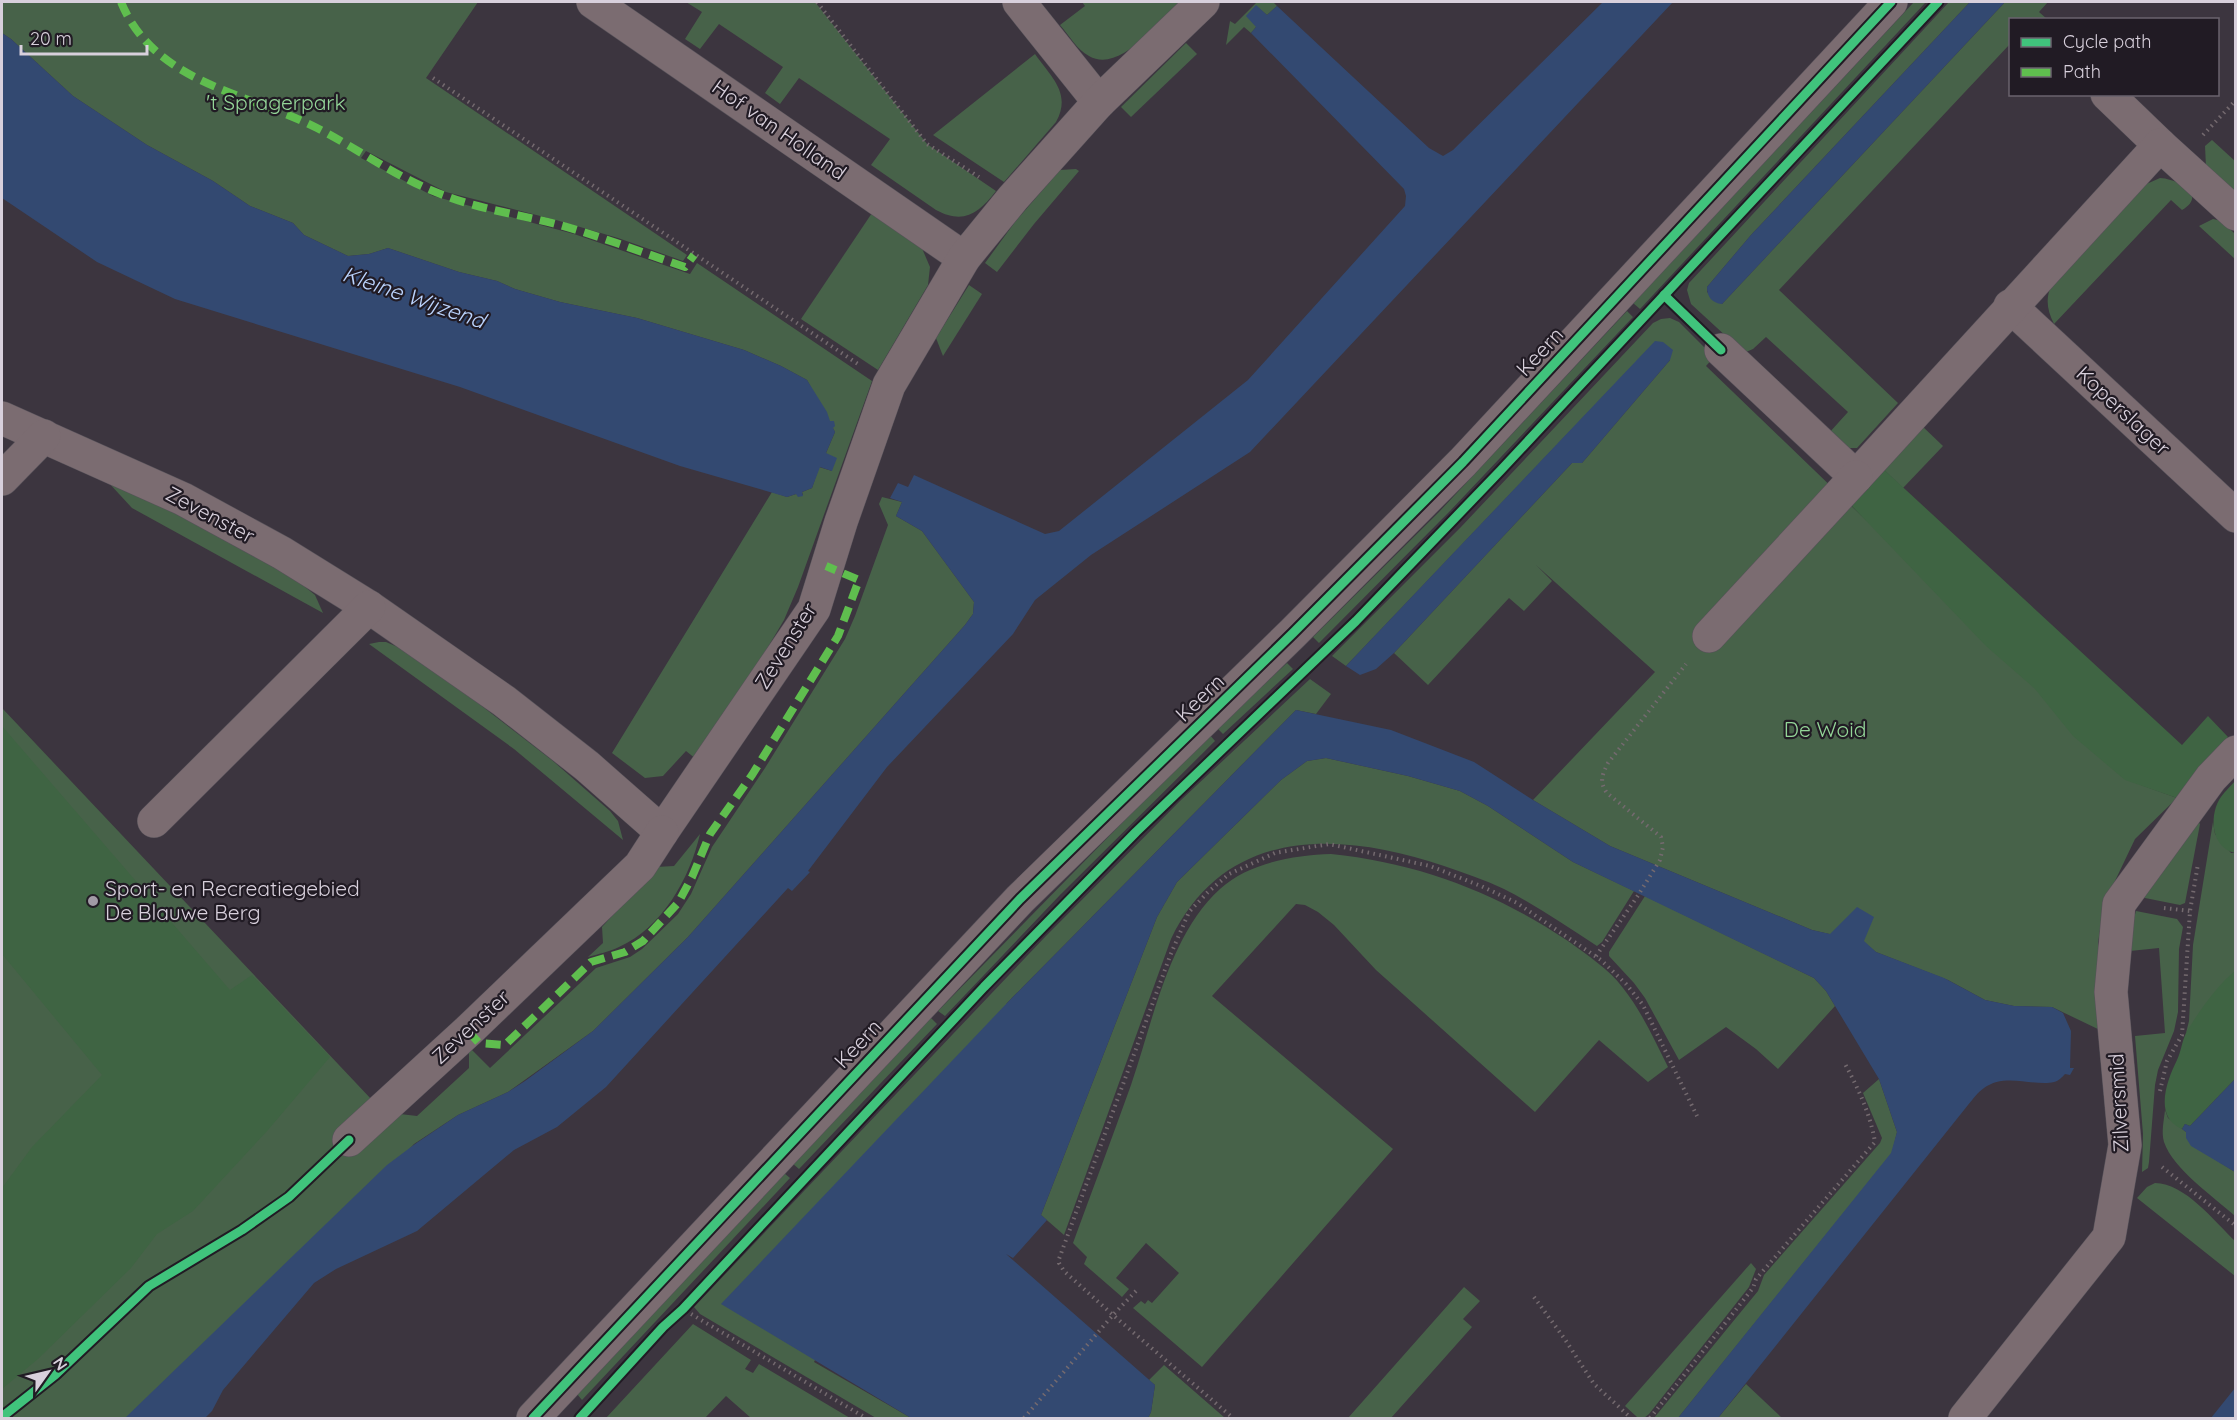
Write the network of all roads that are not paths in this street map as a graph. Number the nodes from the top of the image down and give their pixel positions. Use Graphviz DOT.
graph roads {
  1 [pos="593,2"];
  2 [pos="1019,2"];
  3 [pos="1203,2"];
  4 [pos="1891,2"];
  5 [pos="2109,96"];
  6 [pos="1099,102"];
  7 [pos="2169,154"];
  8 [pos="2235,214"];
  9 [pos="964,258"];
  10 [pos="2010,306"];
  11 [pos="1721,350"];
  12 [pos="2,418"];
  13 [pos="44,436"];
  14 [pos="1856,477"];
  15 [pos="2,479"];
  16 [pos="2235,516"];
  17 [pos="369,607"];
  18 [pos="1709,636"];
  19 [pos="2227,760"];
  20 [pos="154,821"];
  21 [pos="662,832"];
  22 [pos="349,1140"];
  23 [pos="533,1419"];
  24 [pos="1965,1419"];
  1 -- 9 [label="street, Hof van Holland"];
  2 -- 6 [label="street"];
  3 -- 6 [label="street"];
  4 -- 23 [label="street, Keern"];
  5 -- 7 [label="street"];
  6 -- 9 [label="street"];
  7 -- 8 [label="street"];
  7 -- 10 [label="street"];
  9 -- 21 [label="street, Zevenster"];
  10 -- 14 [label="street"];
  10 -- 16 [label="street, Koperslager"];
  11 -- 14 [label="street"];
  12 -- 13 [label="street, Zevenster"];
  13 -- 15 [label="street"];
  13 -- 17 [label="street, Zevenster"];
  14 -- 18 [label="street"];
  17 -- 20 [label="street"];
  17 -- 21 [label="street, Zevenster"];
  19 -- 24 [label="street, Zilversmid"];
  21 -- 22 [label="street, Zevenster"];
}
